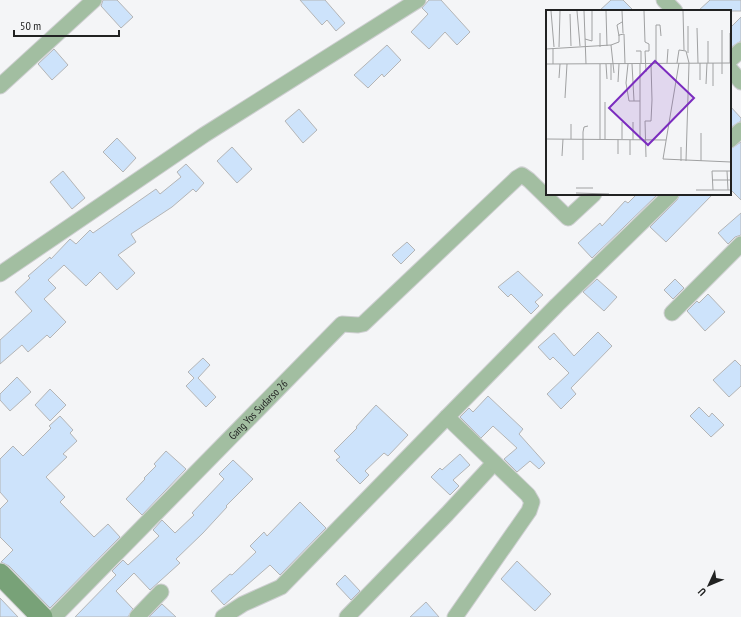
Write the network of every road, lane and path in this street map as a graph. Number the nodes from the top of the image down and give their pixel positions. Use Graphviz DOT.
graph roads {
  1 [pos="94,0"];
  2 [pos="418,0"];
  3 [pos="664,0"];
  4 [pos="674,10"];
  5 [pos="741,50"];
  6 [pos="731,59"];
  7 [pos="731,70"];
  8 [pos="741,82"];
  9 [pos="0,86"];
  10 [pos="741,130"];
  11 [pos="731,139"];
  12 [pos="593,195"];
  13 [pos="670,195"];
  14 [pos="741,244"];
  15 [pos="0,274"];
  16 [pos="672,313"];
  17 [pos="447,417"];
  18 [pos="494,463"];
  19 [pos="3,583"];
  20 [pos="161,592"];
  21 [pos="45,617"];
  22 [pos="137,617"];
  23 [pos="223,617"];
  24 [pos="347,617"];
  25 [pos="455,617"];
  1 -- 9 [label="street"];
  2 -- 15 [label="street"];
  3 -- 4 [label="street"];
  5 -- 6 [label="street"];
  7 -- 8 [label="street"];
  10 -- 11 [label="street"];
  12 -- 21 [label="street, Gang Yos Sudarso 26"];
  13 -- 17 [label="street"];
  14 -- 16 [label="street"];
  17 -- 18 [label="street"];
  17 -- 23 [label="street"];
  18 -- 24 [label="street"];
  18 -- 25 [label="street"];
  19 -- 21 [label="street"];
  20 -- 22 [label="street"];
}
